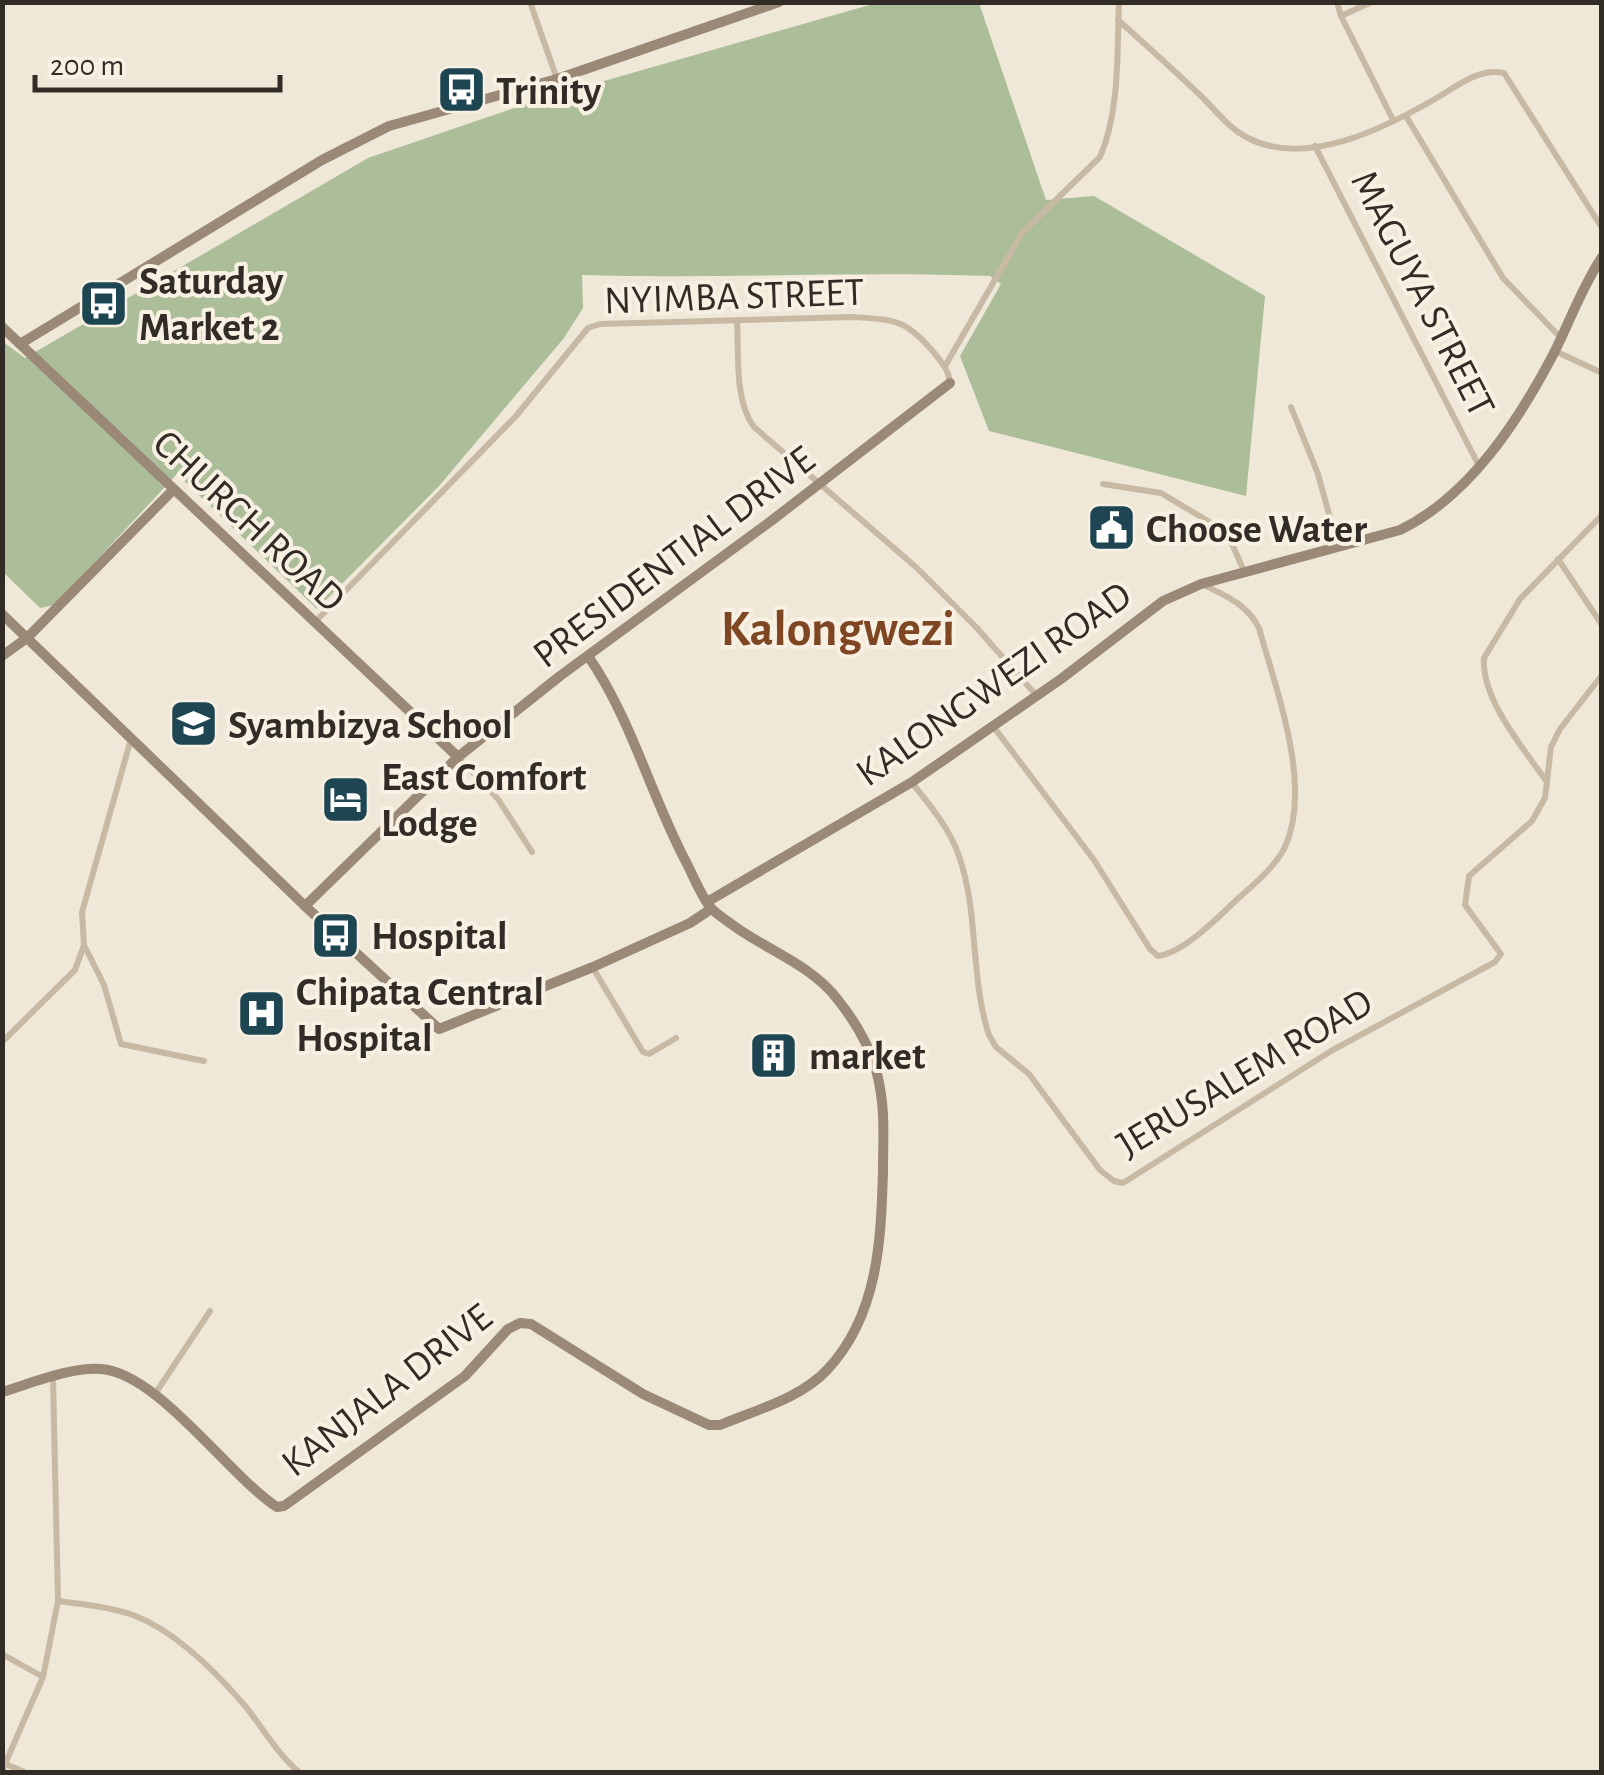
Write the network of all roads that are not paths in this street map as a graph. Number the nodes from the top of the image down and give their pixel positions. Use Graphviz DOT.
graph roads {
  1 [pos="530,2"];
  2 [pos="779,2"];
  3 [pos="1119,2"];
  4 [pos="1336,2"];
  5 [pos="1372,2"];
  6 [pos="1342,16"];
  7 [pos="1118,20"];
  8 [pos="557,78"];
  9 [pos="1406,116"];
  10 [pos="1393,120"];
  11 [pos="1316,146"];
  12 [pos="1602,228"];
  13 [pos="1602,256"];
  14 [pos="737,321"];
  15 [pos="2,327"];
  16 [pos="1561,338"];
  17 [pos="20,344"];
  18 [pos="1555,350"];
  19 [pos="945,366"];
  20 [pos="1602,374"];
  21 [pos="950,382"];
  22 [pos="1291,408"];
  23 [pos="1479,466"];
  24 [pos="1103,484"];
  25 [pos="819,485"];
  26 [pos="173,490"];
  27 [pos="1602,515"];
  28 [pos="1338,549"];
  29 [pos="1558,559"];
  30 [pos="1244,572"];
  31 [pos="1201,584"];
  32 [pos="2,614"];
  33 [pos="316,622"];
  34 [pos="1602,625"];
  35 [pos="27,638"];
  36 [pos="2,656"];
  37 [pos="588,656"];
  38 [pos="1602,674"];
  39 [pos="1037,696"];
  40 [pos="992,725"];
  41 [pos="132,738"];
  42 [pos="458,757"];
  43 [pos="912,782"];
  44 [pos="1547,782"];
  45 [pos="532,852"];
  46 [pos="709,905"];
  47 [pos="306,906"];
  48 [pos="84,946"];
  49 [pos="593,967"];
  50 [pos="676,1038"];
  51 [pos="2,1042"];
  52 [pos="204,1061"];
  53 [pos="210,1311"];
  54 [pos="53,1378"];
  55 [pos="2,1392"];
  56 [pos="154,1395"];
  57 [pos="58,1601"];
  58 [pos="2,1654"];
  59 [pos="43,1677"];
  60 [pos="5,1768"];
  61 [pos="24,1772"];
  62 [pos="299,1772"];
  1 -- 8 [label="street"];
  2 -- 8 [label="street"];
  3 -- 7 [label="street"];
  4 -- 6 [label="street"];
  5 -- 6 [label="street"];
  6 -- 10 [label="street"];
  7 -- 11 [label="street"];
  7 -- 19 [label="street"];
  8 -- 17 [label="street"];
  9 -- 10 [label="street"];
  9 -- 12 [label="street"];
  9 -- 16 [label="street"];
  10 -- 11 [label="street"];
  11 -- 23 [label="street, MAGUYA STREET"];
  13 -- 16 [label="street, KALONGWEZI ROAD"];
  14 -- 19 [label="street, NYIMBA STREET"];
  14 -- 25 [label="street"];
  14 -- 33 [label="street, NYIMBA STREET"];
  15 -- 17 [label="street, CHURCH ROAD"];
  16 -- 18 [label="street, KALONGWEZI ROAD"];
  17 -- 26 [label="street, CHURCH ROAD"];
  18 -- 20 [label="street"];
  18 -- 23 [label="street, KALONGWEZI ROAD"];
  19 -- 21 [label="street, NYIMBA STREET"];
  21 -- 25 [label="street, PRESIDENTIAL DRIVE"];
  22 -- 28 [label="street"];
  23 -- 28 [label="street, KALONGWEZI ROAD"];
  24 -- 30 [label="street"];
  25 -- 37 [label="street, PRESIDENTIAL DRIVE"];
  25 -- 39 [label="street"];
  26 -- 33 [label="street, CHURCH ROAD"];
  26 -- 35 [label="street"];
  27 -- 29 [label="street"];
  28 -- 30 [label="street, KALONGWEZI ROAD"];
  29 -- 34 [label="street"];
  29 -- 44 [label="street"];
  30 -- 31 [label="street, KALONGWEZI ROAD"];
  31 -- 39 [label="street, KALONGWEZI ROAD"];
  31 -- 40 [label="street"];
  32 -- 35 [label="street"];
  33 -- 42 [label="street, CHURCH ROAD"];
  35 -- 36 [label="street"];
  35 -- 41 [label="street"];
  37 -- 42 [label="street, PRESIDENTIAL DRIVE"];
  37 -- 46 [label="street, KANJALA DRIVE"];
  38 -- 44 [label="street"];
  39 -- 40 [label="street, KALONGWEZI ROAD"];
  40 -- 43 [label="street, KALONGWEZI ROAD"];
  41 -- 47 [label="street"];
  41 -- 48 [label="street"];
  42 -- 45 [label="street"];
  42 -- 47 [label="street, PRESIDENTIAL DRIVE"];
  43 -- 44 [label="street, JERUSALEM ROAD"];
  43 -- 46 [label="street, KALONGWEZI ROAD"];
  46 -- 49 [label="street, KALONGWEZI ROAD"];
  46 -- 56 [label="street, KANJALA DRIVE"];
  47 -- 49 [label="street, KALONGWEZI ROAD"];
  48 -- 51 [label="street"];
  48 -- 52 [label="street"];
  49 -- 50 [label="street"];
  53 -- 56 [label="street"];
  54 -- 55 [label="street, KANJALA DRIVE"];
  54 -- 56 [label="street, KANJALA DRIVE"];
  54 -- 57 [label="street"];
  57 -- 59 [label="street"];
  57 -- 62 [label="street"];
  58 -- 59 [label="street"];
  59 -- 60 [label="street"];
  60 -- 61 [label="street"];
}
